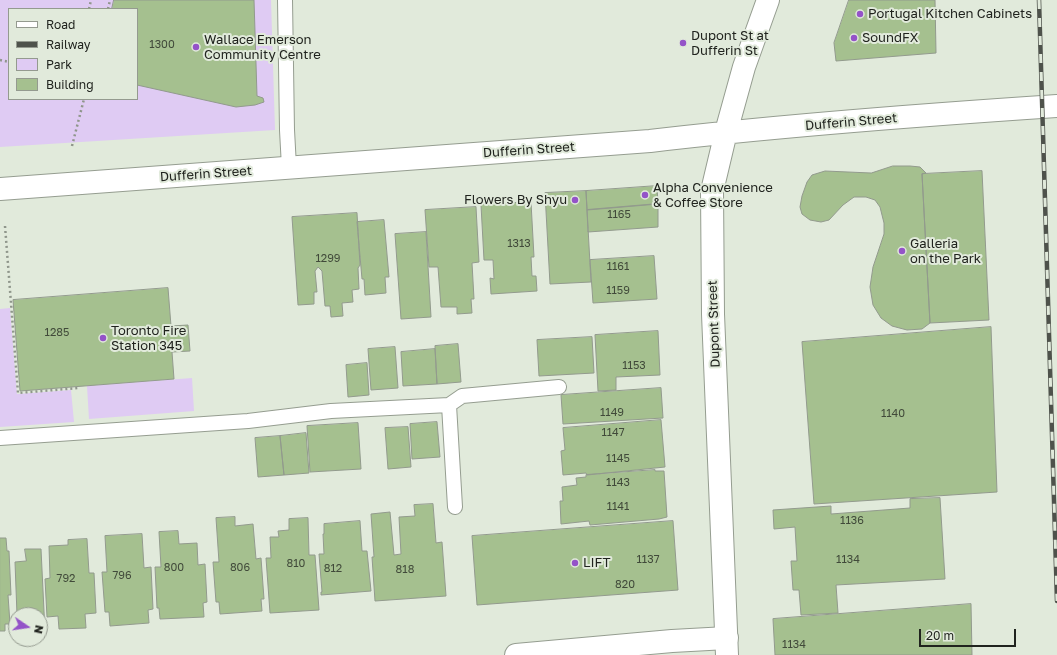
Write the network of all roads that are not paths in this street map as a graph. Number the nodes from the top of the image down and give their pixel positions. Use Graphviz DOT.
graph roads {
  1 [pos="285,0"];
  2 [pos="768,0"];
  3 [pos="1057,106"];
  4 [pos="726,132"];
  5 [pos="289,167"];
  6 [pos="0,190"];
  7 [pos="559,387"];
  8 [pos="449,405"];
  9 [pos="0,438"];
  10 [pos="455,507"];
  11 [pos="727,647"];
  12 [pos="516,655"];
  1 -- 5 [label="lane"];
  2 -- 4 [label="main road, Dupont Street"];
  3 -- 4 [label="main road, Dufferin Street"];
  4 -- 5 [label="main road, Dufferin Street"];
  4 -- 11 [label="main road, Dupont Street"];
  5 -- 6 [label="main road, Dufferin Street"];
  7 -- 8 [label="lane"];
  8 -- 9 [label="lane"];
  8 -- 10 [label="lane"];
  11 -- 12 [label="main road"];
}
